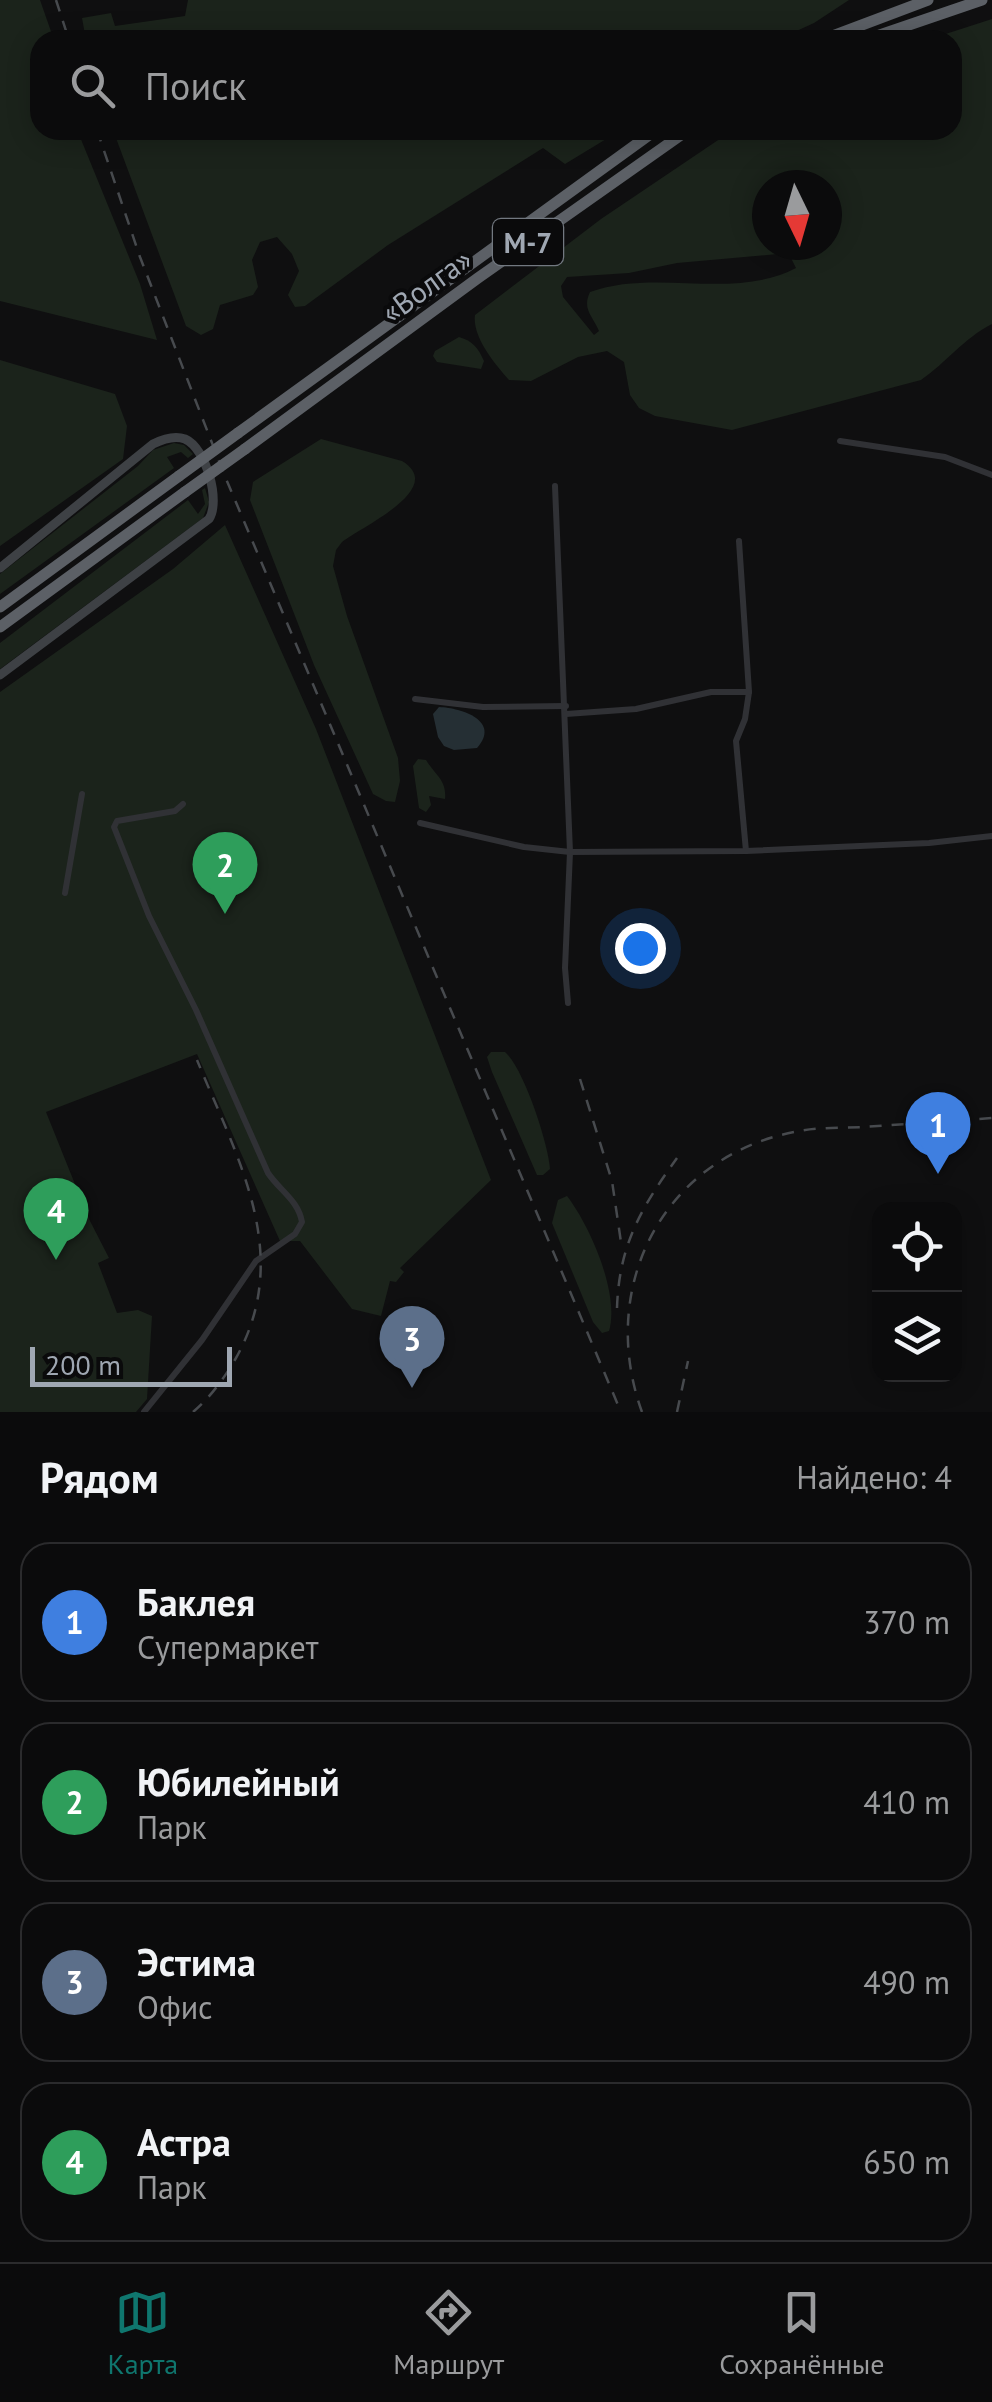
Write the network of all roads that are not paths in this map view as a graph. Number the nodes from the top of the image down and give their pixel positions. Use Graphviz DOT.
graph roads {
  1 [pos="928,0"];
  2 [pos="982,0"];
  3 [pos="848,30"];
  4 [pos="895,30"];
  5 [pos="642,140"];
  6 [pos="674,140"];
  7 [pos="840,441"];
  8 [pos="992,475"];
  9 [pos="556,486"];
  10 [pos="739,540"];
  11 [pos="0,568"];
  12 [pos="0,607"];
  13 [pos="0,627"];
  14 [pos="0,675"];
  15 [pos="750,692"];
  16 [pos="415,699"];
  17 [pos="566,710"];
  18 [pos="82,794"];
  19 [pos="183,804"];
  20 [pos="420,823"];
  21 [pos="992,836"];
  22 [pos="570,852"];
  23 [pos="746,852"];
  24 [pos="65,894"];
  25 [pos="568,1003"];
  26 [pos="144,1412"];
  1 -- 3 [label="highway"];
  2 -- 4 [label="highway"];
  5 -- 12 [label="highway, «Волга» / М-7, bridge"];
  6 -- 13 [label="highway, «Волга» / М-7, bridge"];
  7 -- 8 [label="street"];
  9 -- 17 [label="street"];
  10 -- 15 [label="street"];
  11 -- 14 [label="main road"];
  15 -- 17 [label="street"];
  15 -- 23 [label="street"];
  16 -- 17 [label="street"];
  17 -- 22 [label="street"];
  18 -- 24 [label="street"];
  19 -- 26 [label="street"];
  20 -- 22 [label="street"];
  21 -- 23 [label="street"];
  22 -- 23 [label="street"];
  22 -- 25 [label="street"];
}
